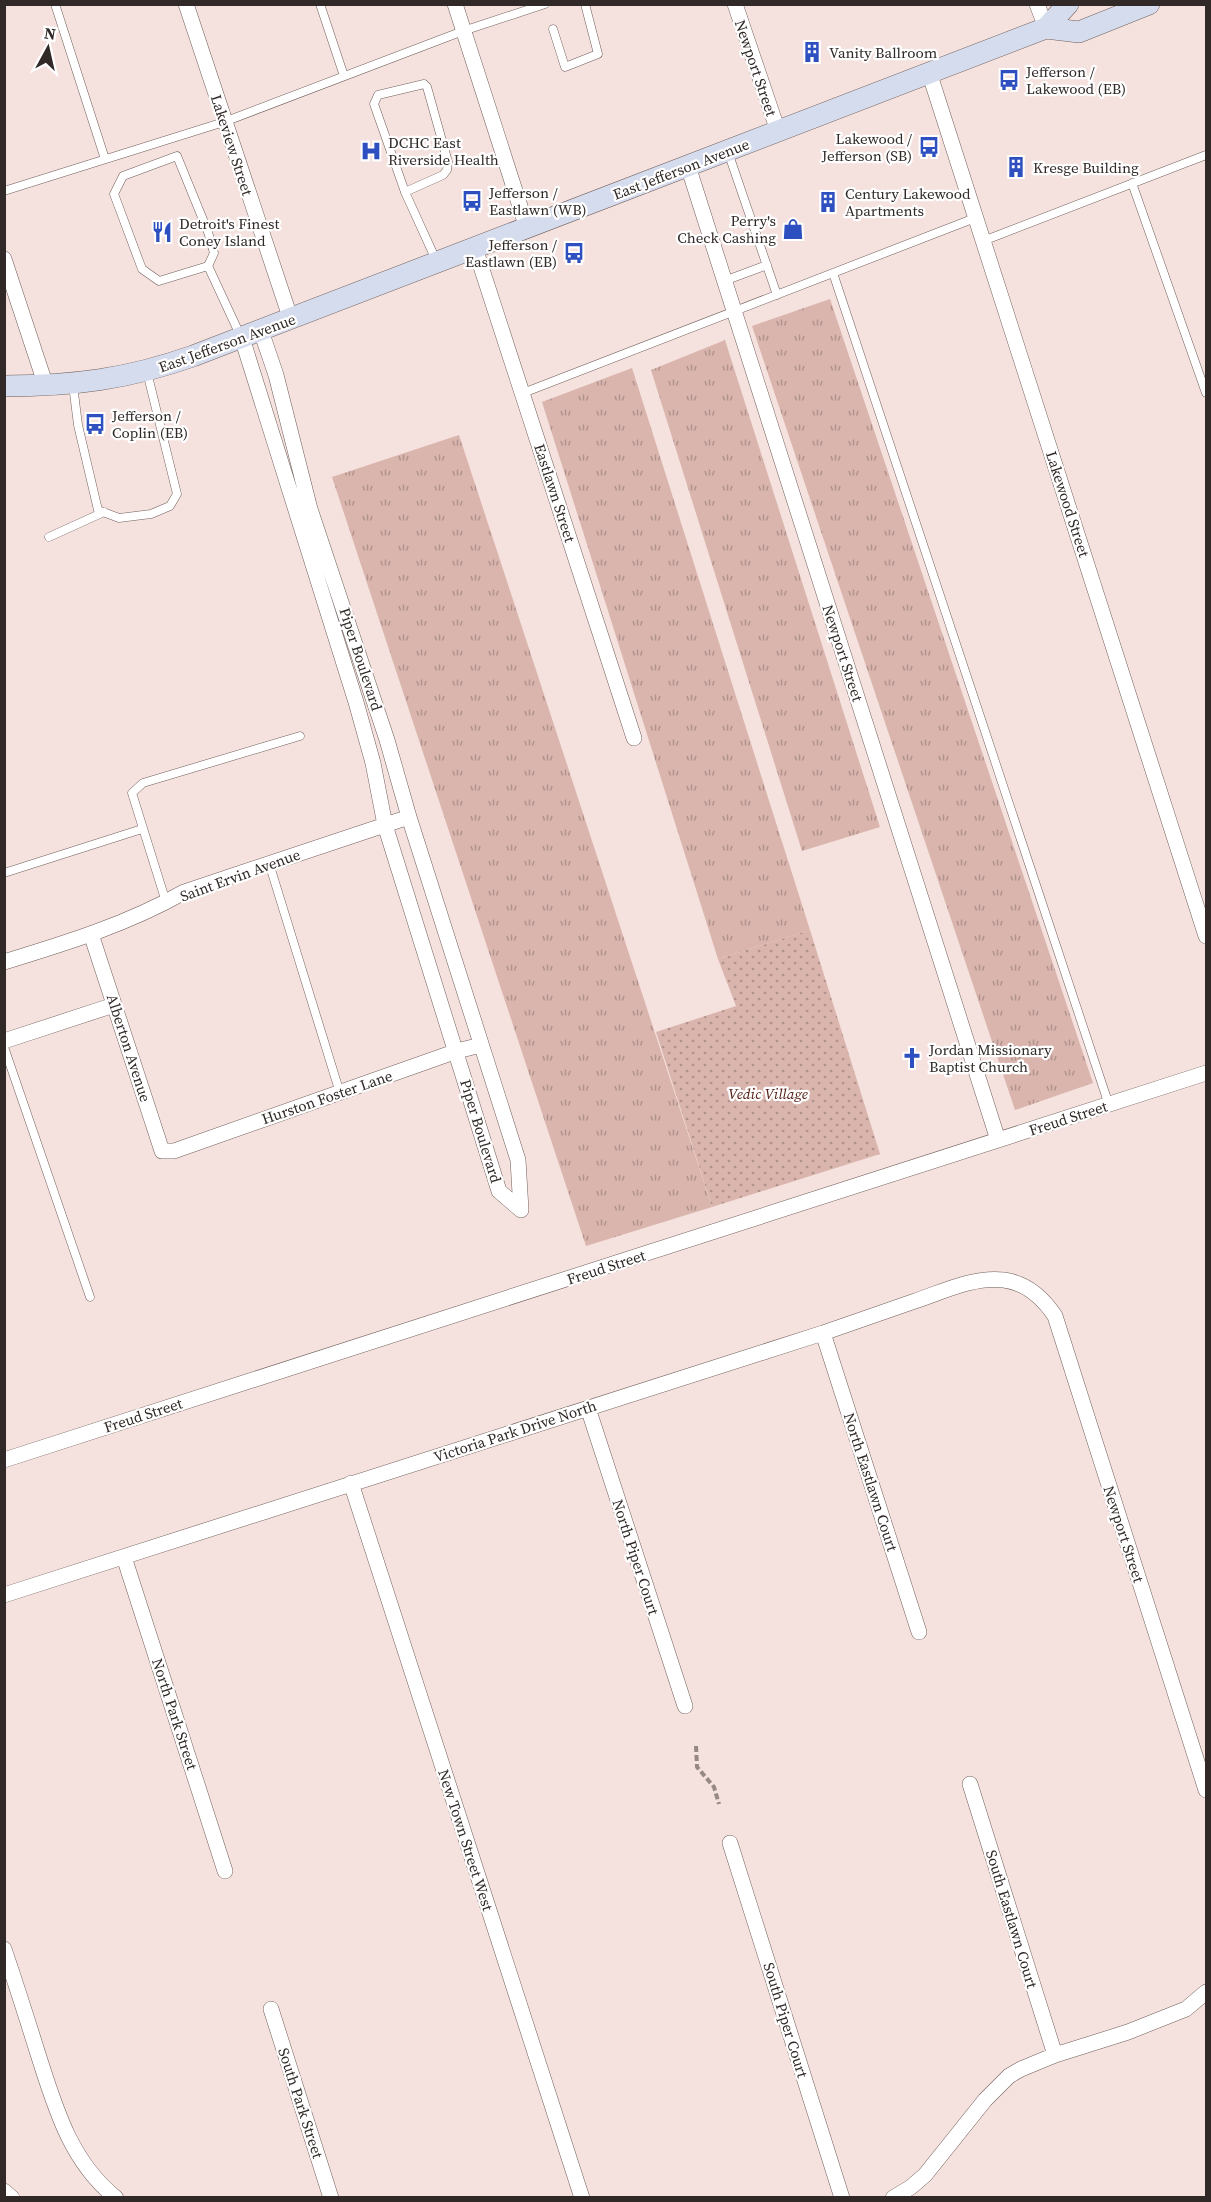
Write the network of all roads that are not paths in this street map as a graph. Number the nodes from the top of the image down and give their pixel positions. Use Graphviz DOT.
graph roads {
  1 [pos="55,4"];
  2 [pos="186,4"];
  3 [pos="320,4"];
  4 [pos="454,4"];
  5 [pos="544,4"];
  6 [pos="585,4"];
  7 [pos="735,4"];
  8 [pos="1038,4"];
  9 [pos="1068,4"];
  10 [pos="1149,4"];
  11 [pos="1046,28"];
  12 [pos="553,29"];
  13 [pos="463,31"];
  14 [pos="929,72"];
  15 [pos="344,76"];
  16 [pos="224,122"];
  17 [pos="778,131"];
  18 [pos="727,151"];
  19 [pos="1206,155"];
  20 [pos="105,159"];
  21 [pos="688,166"];
  22 [pos="1132,183"];
  23 [pos="4,191"];
  24 [pos="405,192"];
  25 [pos="975,218"];
  26 [pos="528,228"];
  27 [pos="983,241"];
  28 [pos="476,248"];
  29 [pos="4,259"];
  30 [pos="437,263"];
  31 [pos="208,266"];
  32 [pos="767,266"];
  33 [pos="833,273"];
  34 [pos="724,282"];
  35 [pos="9,288"];
  36 [pos="777,295"];
  37 [pos="733,312"];
  38 [pos="291,320"];
  39 [pos="252,335"];
  40 [pos="147,372"];
  41 [pos="73,383"];
  42 [pos="4,386"];
  43 [pos="46,386"];
  44 [pos="523,393"];
  45 [pos="1206,393"];
  46 [pos="104,512"];
  47 [pos="49,537"];
  48 [pos="300,736"];
  49 [pos="634,738"];
  50 [pos="409,817"];
  51 [pos="385,825"];
  52 [pos="142,829"];
  53 [pos="269,863"];
  54 [pos="4,873"];
  55 [pos="166,902"];
  56 [pos="91,934"];
  57 [pos="1206,936"];
  58 [pos="4,962"];
  59 [pos="114,1005"];
  60 [pos="4,1041"];
  61 [pos="481,1045"];
  62 [pos="4,1047"];
  63 [pos="457,1051"];
  64 [pos="1206,1073"];
  65 [pos="340,1092"];
  66 [pos="1109,1104"];
  67 [pos="998,1140"];
  68 [pos="174,1151"];
  69 [pos="1026,1288"];
  70 [pos="90,1297"];
  71 [pos="823,1333"];
  72 [pos="588,1408"];
  73 [pos="4,1460"];
  74 [pos="351,1483"];
  75 [pos="124,1557"];
  76 [pos="4,1595"];
  77 [pos="919,1632"];
  78 [pos="685,1706"];
  79 [pos="970,1784"];
  80 [pos="1206,1790"];
  81 [pos="730,1843"];
  82 [pos="225,1871"];
  83 [pos="4,1949"];
  84 [pos="1206,1992"];
  85 [pos="271,2009"];
  86 [pos="1055,2055"];
  87 [pos="4,2191"];
  88 [pos="12,2198"];
  89 [pos="116,2198"];
  90 [pos="331,2198"];
  91 [pos="582,2198"];
  92 [pos="842,2198"];
  93 [pos="893,2198"];
  1 -- 20 [label="lane"];
  2 -- 16 [label="street, Lakeview Street"];
  3 -- 15 [label="lane"];
  4 -- 13 [label="street"];
  5 -- 13 [label="lane"];
  6 -- 12 [label="lane"];
  7 -- 17 [label="street, Newport Street"];
  8 -- 11 [label="street"];
  9 -- 11 [label="main road, East Jefferson Avenue"];
  10 -- 11 [label="main road, East Jefferson Avenue"];
  11 -- 14 [label="main road, East Jefferson Avenue"];
  13 -- 15 [label="lane"];
  13 -- 26 [label="street"];
  14 -- 17 [label="main road, East Jefferson Avenue"];
  14 -- 25 [label="street, Lakewood Street"];
  15 -- 16 [label="lane"];
  16 -- 20 [label="lane"];
  16 -- 38 [label="street, Lakeview Street"];
  17 -- 18 [label="main road, East Jefferson Avenue"];
  18 -- 21 [label="main road, East Jefferson Avenue"];
  18 -- 32 [label="lane"];
  19 -- 22 [label="lane"];
  20 -- 23 [label="lane"];
  21 -- 26 [label="main road, East Jefferson Avenue"];
  21 -- 34 [label="street, Newport Street"];
  22 -- 27 [label="lane"];
  22 -- 45 [label="lane"];
  24 -- 24 [label="lane"];
  24 -- 30 [label="lane"];
  25 -- 27 [label="street, Lakewood Street"];
  25 -- 33 [label="lane"];
  26 -- 28 [label="main road, East Jefferson Avenue"];
  27 -- 57 [label="street, Lakewood Street"];
  28 -- 30 [label="main road, East Jefferson Avenue"];
  28 -- 44 [label="street, Eastlawn Street"];
  29 -- 35 [label="street"];
  30 -- 38 [label="main road, East Jefferson Avenue"];
  31 -- 31 [label="lane"];
  31 -- 39 [label="lane"];
  32 -- 34 [label="lane"];
  32 -- 36 [label="lane"];
  33 -- 36 [label="lane"];
  33 -- 66 [label="lane"];
  34 -- 37 [label="street, Newport Street"];
  35 -- 43 [label="street"];
  36 -- 37 [label="lane"];
  37 -- 44 [label="lane"];
  37 -- 67 [label="street, Newport Street"];
  38 -- 39 [label="main road, East Jefferson Avenue"];
  39 -- 40 [label="main road, East Jefferson Avenue"];
  39 -- 50 [label="street, Piper Boulevard"];
  39 -- 51 [label="street, Piper Boulevard"];
  40 -- 41 [label="main road, East Jefferson Avenue"];
  40 -- 46 [label="lane"];
  41 -- 43 [label="main road, East Jefferson Avenue"];
  41 -- 46 [label="lane"];
  42 -- 43 [label="main road, East Jefferson Avenue"];
  44 -- 49 [label="street, Eastlawn Street"];
  46 -- 47 [label="lane"];
  48 -- 52 [label="lane"];
  50 -- 51 [label="street, Saint Ervin Avenue"];
  50 -- 61 [label="street, Piper Boulevard"];
  51 -- 53 [label="street, Saint Ervin Avenue"];
  51 -- 63 [label="street, Piper Boulevard"];
  52 -- 54 [label="lane"];
  52 -- 55 [label="lane"];
  53 -- 55 [label="street, Saint Ervin Avenue"];
  53 -- 65 [label="lane"];
  55 -- 56 [label="street, Saint Ervin Avenue"];
  56 -- 58 [label="street, Saint Ervin Avenue"];
  56 -- 59 [label="street, Alberton Avenue"];
  59 -- 60 [label="street"];
  59 -- 68 [label="street, Alberton Avenue"];
  61 -- 63 [label="street, Hurston Foster Lane"];
  61 -- 63 [label="street, Piper Boulevard"];
  62 -- 70 [label="lane"];
  63 -- 65 [label="street, Hurston Foster Lane"];
  64 -- 66 [label="street, Freud Street"];
  65 -- 68 [label="street, Hurston Foster Lane"];
  66 -- 67 [label="street, Freud Street"];
  67 -- 73 [label="street, Freud Street"];
  69 -- 71 [label="street, Victoria Park Drive North"];
  69 -- 80 [label="street, Newport Street"];
  71 -- 72 [label="street, Victoria Park Drive North"];
  71 -- 77 [label="street, North Eastlawn Court"];
  72 -- 74 [label="street, Victoria Park Drive North"];
  72 -- 78 [label="street, North Piper Court"];
  74 -- 75 [label="street, Victoria Park Drive North"];
  74 -- 91 [label="street, New Town Street West"];
  75 -- 76 [label="street, Victoria Park Drive North"];
  75 -- 82 [label="street, North Park Street"];
  79 -- 86 [label="street, South Eastlawn Court"];
  81 -- 92 [label="street, South Piper Court"];
  83 -- 89 [label="street"];
  84 -- 86 [label="street"];
  85 -- 90 [label="street, South Park Street"];
  86 -- 93 [label="street"];
  87 -- 88 [label="street"];
}
